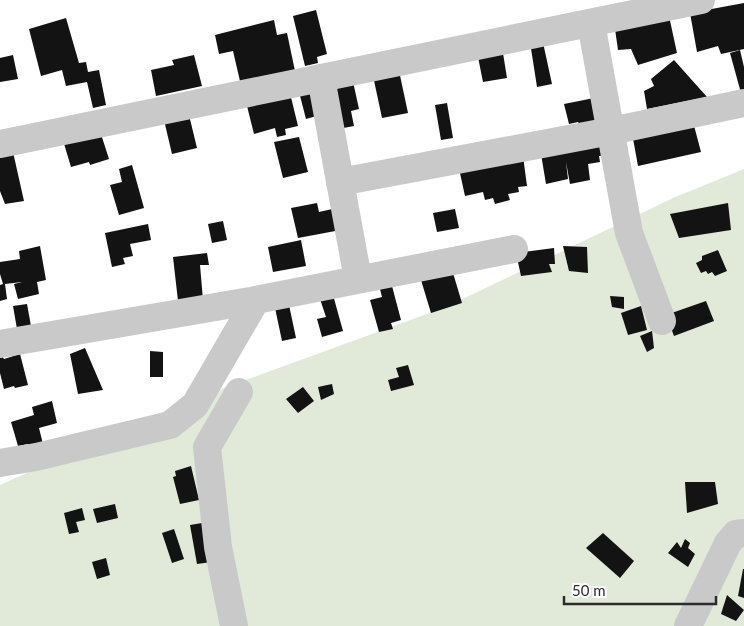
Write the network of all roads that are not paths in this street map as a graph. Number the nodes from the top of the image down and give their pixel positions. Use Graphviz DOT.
graph roads {
  1 [pos="701,0"];
  2 [pos="591,22"];
  3 [pos="321,78"];
  4 [pos="744,103"];
  5 [pos="611,132"];
  6 [pos="0,144"];
  7 [pos="340,182"];
  8 [pos="514,249"];
  9 [pos="358,279"];
  10 [pos="256,300"];
  11 [pos="662,321"];
  12 [pos="0,344"];
  13 [pos="239,392"];
  14 [pos="0,464"];
  15 [pos="744,533"];
  16 [pos="234,626"];
  17 [pos="688,626"];
  1 -- 2 [label="street"];
  2 -- 3 [label="street"];
  2 -- 5 [label="street"];
  3 -- 6 [label="street"];
  3 -- 7 [label="street"];
  4 -- 5 [label="street"];
  5 -- 7 [label="street"];
  5 -- 11 [label="street"];
  7 -- 9 [label="street"];
  8 -- 9 [label="street"];
  9 -- 10 [label="street"];
  10 -- 12 [label="street"];
  10 -- 14 [label="street"];
  13 -- 16 [label="street"];
  15 -- 17 [label="street"];
}
